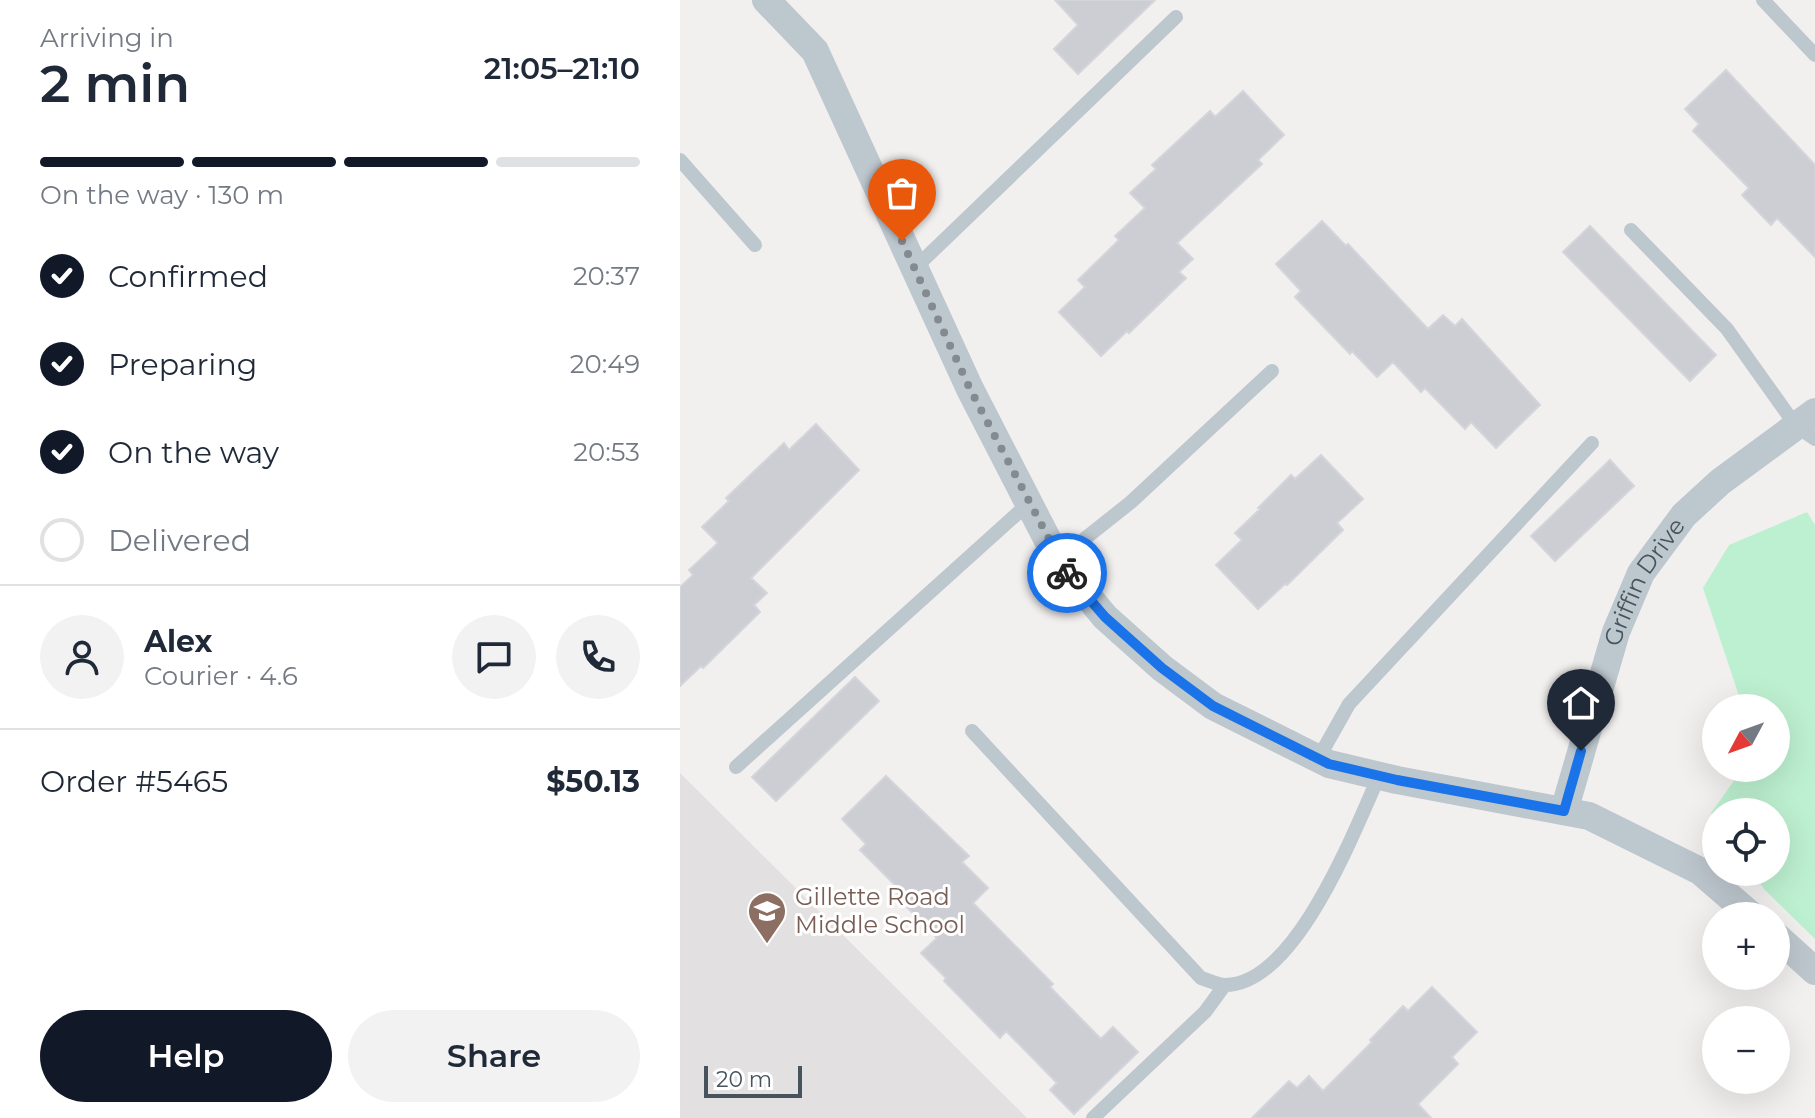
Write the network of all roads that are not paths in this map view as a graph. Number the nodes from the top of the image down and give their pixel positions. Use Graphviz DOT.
graph roads {
  1 [pos="766,0"];
  2 [pos="1763,0"];
  3 [pos="1176,17"];
  4 [pos="1815,55"];
  5 [pos="680,160"];
  6 [pos="1631,230"];
  7 [pos="755,245"];
  8 [pos="915,268"];
  9 [pos="1272,371"];
  10 [pos="1809,426"];
  11 [pos="1592,443"];
  12 [pos="1029,503"];
  13 [pos="1058,560"];
  14 [pos="972,731"];
  15 [pos="1318,759"];
  16 [pos="736,767"];
  17 [pos="1379,776"];
  18 [pos="1564,811"];
  19 [pos="1736,902"];
  20 [pos="1790,949"];
  21 [pos="1815,971"];
  22 [pos="1224,986"];
  23 [pos="1093,1118"];
  1 -- 8 [label="street"];
  2 -- 4 [label="lane"];
  3 -- 8 [label="lane"];
  5 -- 7 [label="lane"];
  6 -- 10 [label="lane"];
  8 -- 12 [label="street"];
  9 -- 13 [label="lane"];
  10 -- 18 [label="street, Griffin Drive"];
  11 -- 15 [label="lane"];
  12 -- 13 [label="street"];
  12 -- 16 [label="lane"];
  13 -- 15 [label="street"];
  14 -- 22 [label="lane"];
  15 -- 17 [label="street"];
  17 -- 18 [label="street"];
  17 -- 22 [label="lane"];
  18 -- 19 [label="street"];
  20 -- 21 [label="street"];
  22 -- 23 [label="lane"];
}
